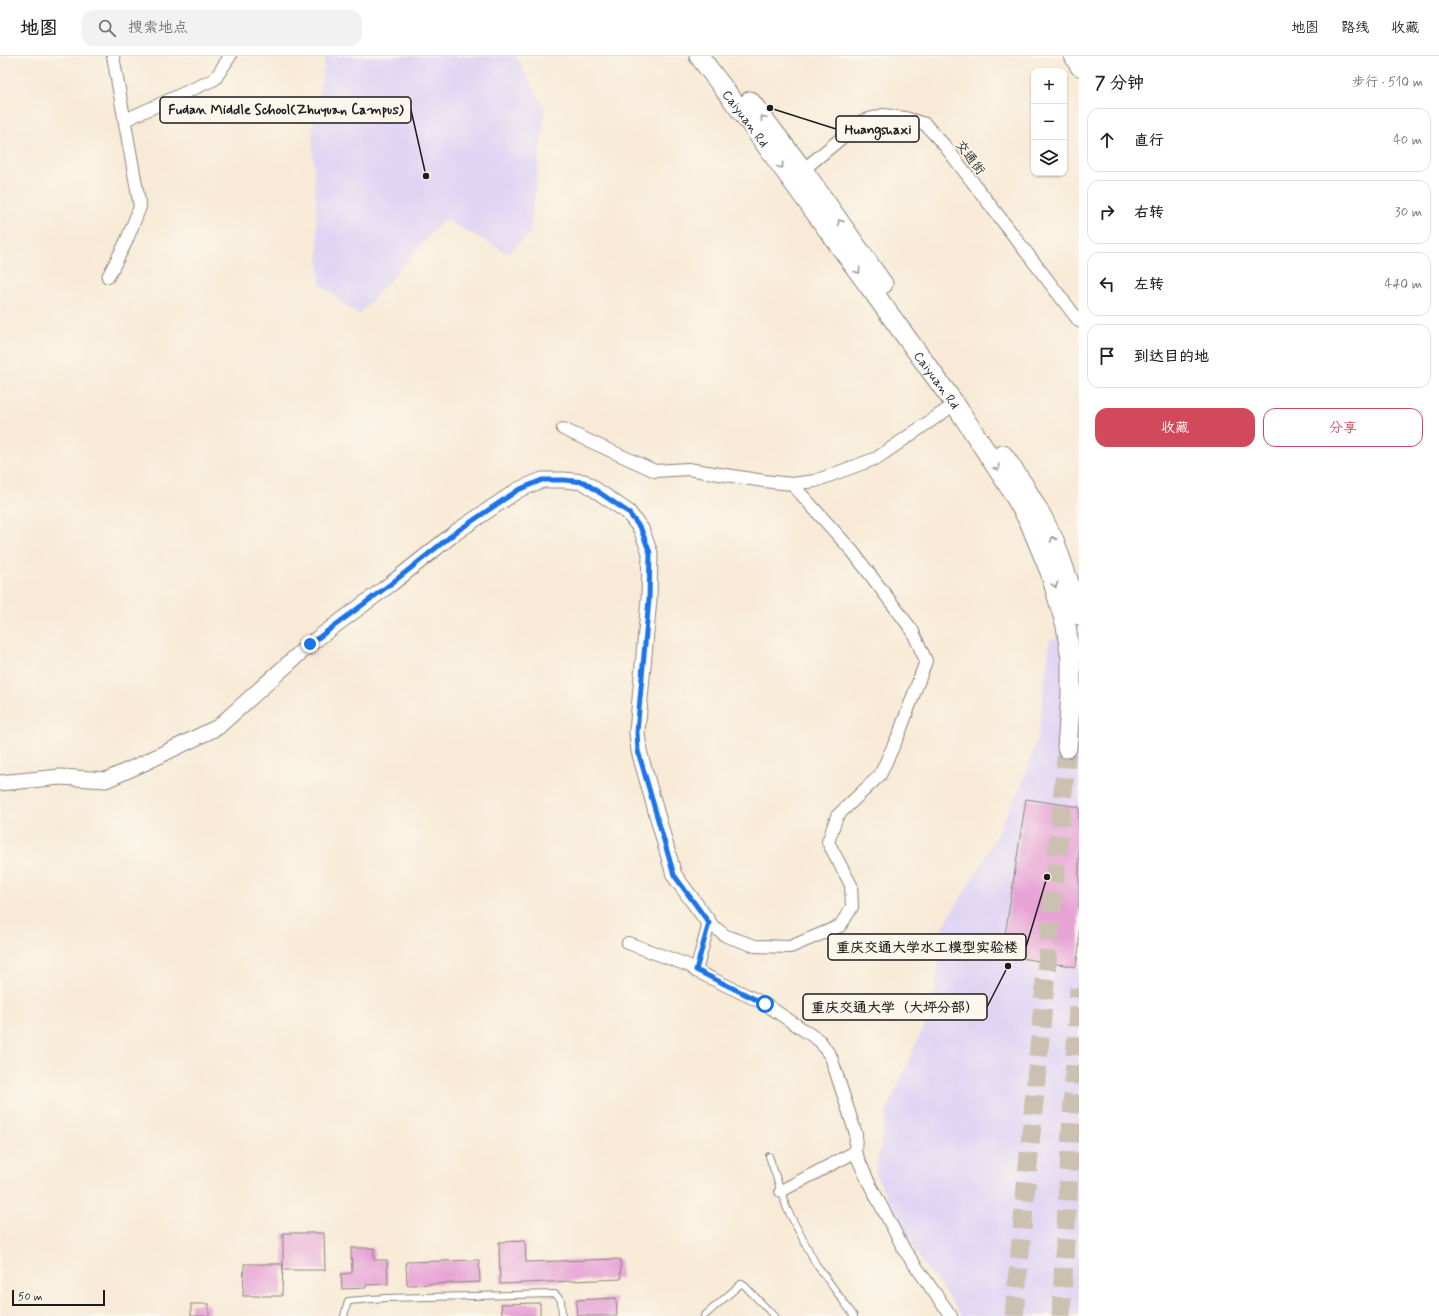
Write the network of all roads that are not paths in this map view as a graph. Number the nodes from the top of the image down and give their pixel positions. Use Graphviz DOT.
graph roads {
  1 [pos="113,56"];
  2 [pos="230,56"];
  3 [pos="699,56"];
  4 [pos="715,56"];
  5 [pos="1073,56"];
  6 [pos="1079,67"];
  7 [pos="125,120"];
  8 [pos="803,170"];
  9 [pos="108,277"];
  10 [pos="1079,322"];
  11 [pos="955,404"];
  12 [pos="563,430"];
  13 [pos="792,484"];
  14 [pos="1079,616"];
  15 [pos="1067,748"];
  16 [pos="0,783"];
  17 [pos="709,923"];
  18 [pos="628,943"];
  19 [pos="696,970"];
  20 [pos="855,1152"];
  21 [pos="769,1156"];
  22 [pos="781,1191"];
  23 [pos="344,1316"];
  24 [pos="562,1316"];
  25 [pos="704,1316"];
  26 [pos="774,1316"];
  27 [pos="854,1316"];
  28 [pos="951,1316"];
  1 -- 7 [label="street"];
  2 -- 7 [label="street"];
  3 -- 11 [label="main road, Caiyuan Rd, one-way"];
  8 -- 4 [label="main road, Caiyuan Rd, one-way"];
  5 -- 6 [label="main road"];
  7 -- 9 [label="street"];
  8 -- 10 [label="street, 交通街"];
  14 -- 8 [label="main road, Caiyuan Rd, one-way"];
  11 -- 13 [label="street"];
  11 -- 15 [label="main road, Caiyuan Rd, one-way"];
  12 -- 13 [label="street"];
  13 -- 17 [label="street"];
  16 -- 17 [label="street"];
  17 -- 19 [label="street"];
  18 -- 19 [label="street"];
  19 -- 20 [label="street"];
  20 -- 22 [label="street"];
  20 -- 28 [label="street"];
  21 -- 22 [label="lane"];
  22 -- 27 [label="lane"];
  23 -- 24 [label="lane"];
  25 -- 26 [label="lane"];
}
